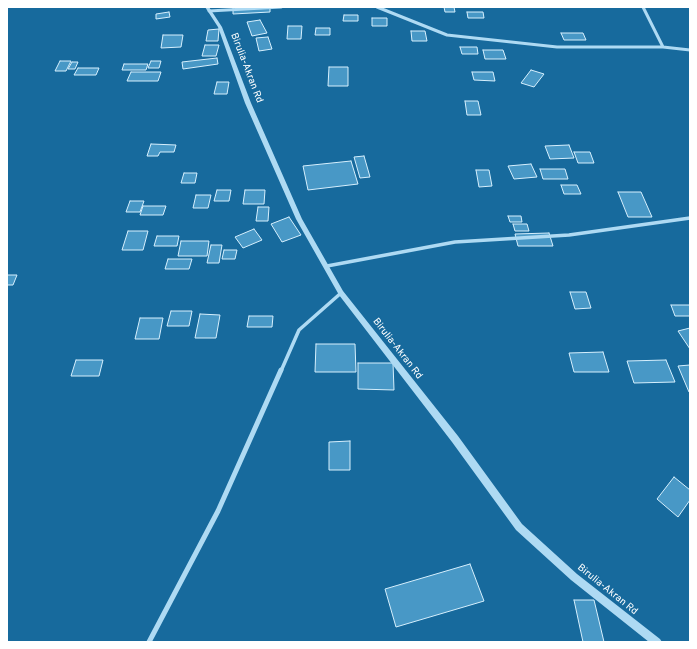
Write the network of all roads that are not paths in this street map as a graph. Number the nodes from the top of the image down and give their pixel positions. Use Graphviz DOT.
graph roads {
  1 [pos="281,7"];
  2 [pos="377,7"];
  3 [pos="643,7"];
  4 [pos="208,9"];
  5 [pos="663,47"];
  6 [pos="690,50"];
  7 [pos="690,218"];
  8 [pos="327,266"];
  9 [pos="341,293"];
  10 [pos="149,642"];
  11 [pos="657,642"];
  1 -- 4 [label="street"];
  2 -- 5 [label="street"];
  3 -- 5 [label="street"];
  4 -- 8 [label="street, Birulia-Akran Rd"];
  5 -- 6 [label="street"];
  7 -- 8 [label="street"];
  8 -- 9 [label="street, Birulia-Akran Rd"];
  9 -- 10 [label="street"];
  9 -- 11 [label="street, Birulia-Akran Rd"];
}
